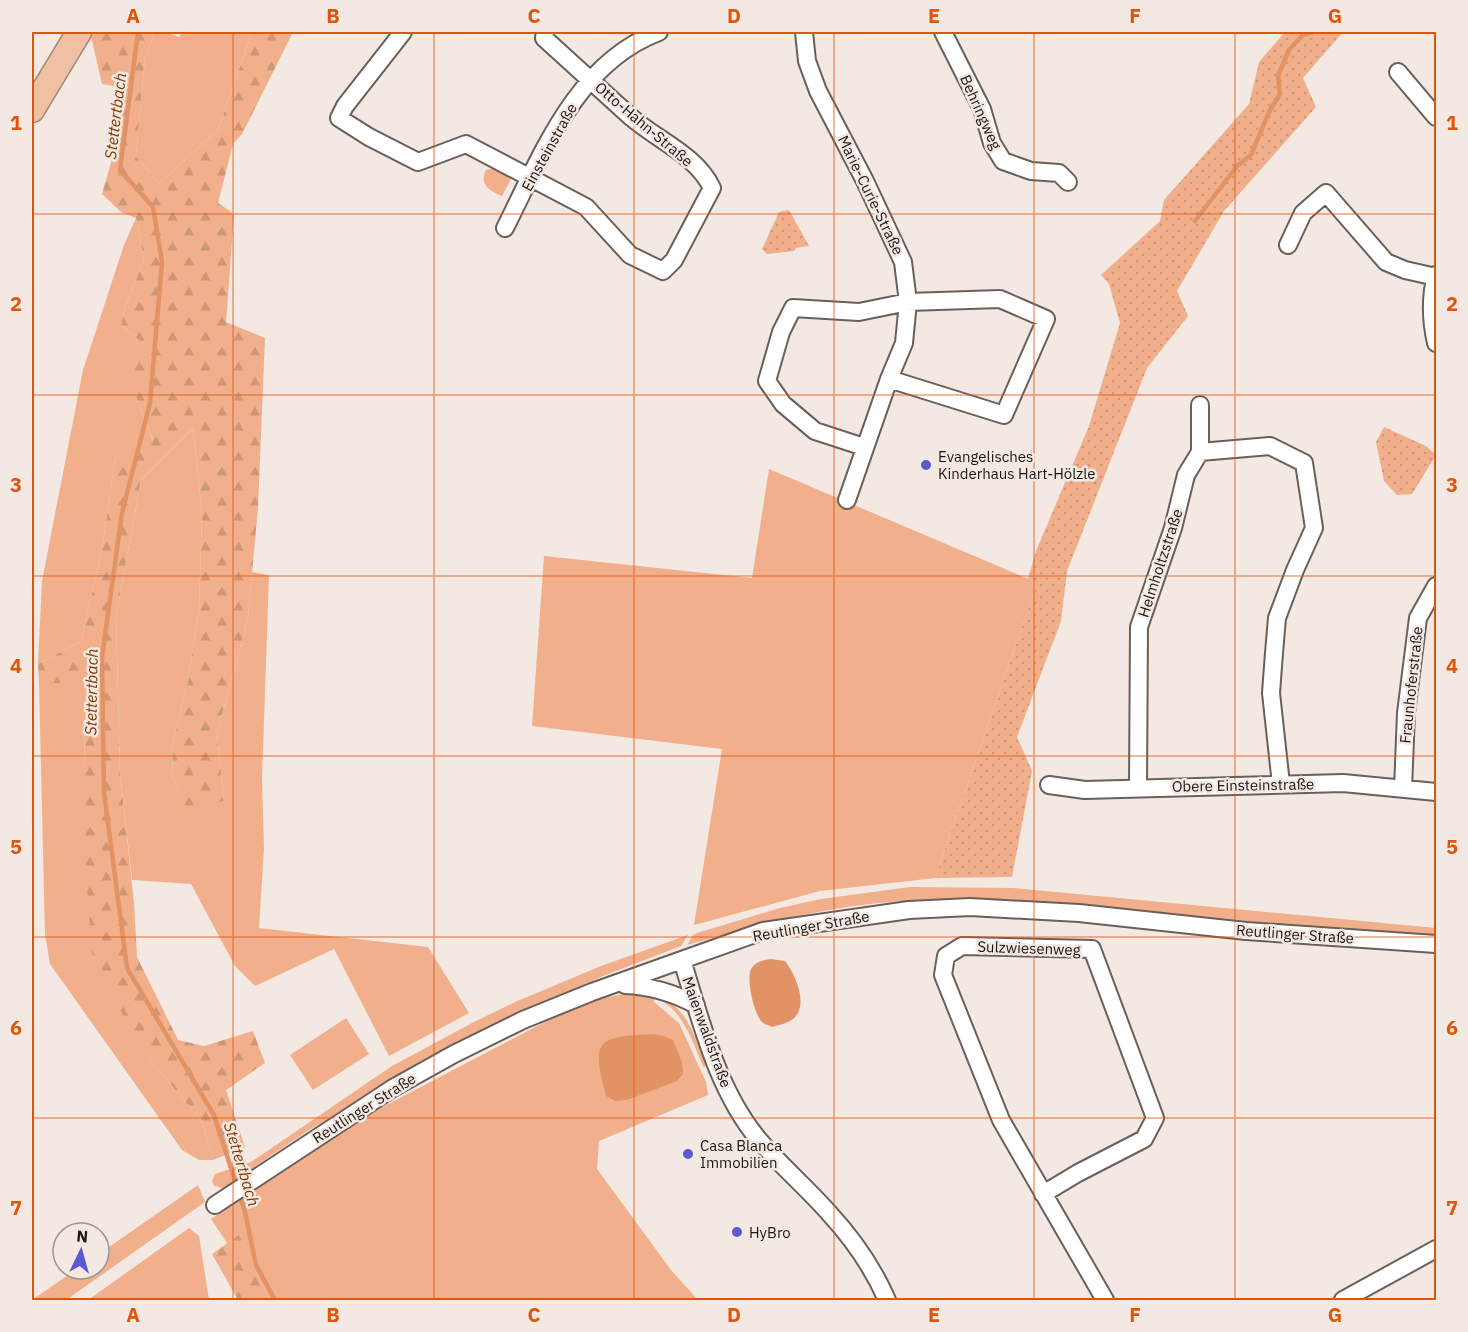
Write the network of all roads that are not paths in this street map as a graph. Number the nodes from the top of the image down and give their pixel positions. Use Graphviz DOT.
graph roads {
  1 [pos="80,32"];
  2 [pos="403,32"];
  3 [pos="545,32"];
  4 [pos="659,32"];
  5 [pos="804,32"];
  6 [pos="943,32"];
  7 [pos="1398,72"];
  8 [pos="591,80"];
  9 [pos="32,110"];
  10 [pos="1437,117"];
  11 [pos="531,178"];
  12 [pos="1068,182"];
  13 [pos="505,228"];
  14 [pos="1288,245"];
  15 [pos="1436,276"];
  16 [pos="908,302"];
  17 [pos="1437,343"];
  18 [pos="889,379"];
  19 [pos="1200,405"];
  20 [pos="864,447"];
  21 [pos="1200,452"];
  22 [pos="847,500"];
  23 [pos="1437,586"];
  24 [pos="1281,784"];
  25 [pos="1049,785"];
  26 [pos="1138,787"];
  27 [pos="1403,789"];
  28 [pos="1437,792"];
  29 [pos="1437,944"];
  30 [pos="682,960"];
  31 [pos="612,985"];
  32 [pos="696,1005"];
  33 [pos="1043,1194"];
  34 [pos="215,1205"];
  35 [pos="1437,1249"];
  36 [pos="887,1300"];
  37 [pos="1105,1300"];
  38 [pos="1343,1300"];
  1 -- 9 [label="highway"];
  2 -- 11 [label="street"];
  3 -- 8 [label="street, Otto-Hahn-Straße"];
  4 -- 8 [label="street, Einsteinstraße"];
  5 -- 16 [label="street, Marie-Curie-Straße"];
  6 -- 12 [label="street, Behringweg"];
  7 -- 10 [label="street"];
  8 -- 11 [label="street, Einsteinstraße"];
  8 -- 11 [label="street, Otto-Hahn-Straße"];
  11 -- 13 [label="street, Einsteinstraße"];
  14 -- 15 [label="street"];
  15 -- 17 [label="street"];
  16 -- 18 [label="street, Marie-Curie-Straße"];
  16 -- 18 [label="street"];
  16 -- 20 [label="street"];
  18 -- 20 [label="street, Marie-Curie-Straße"];
  19 -- 21 [label="street, Helmholtzstraße"];
  20 -- 22 [label="street, Marie-Curie-Straße"];
  21 -- 24 [label="street"];
  21 -- 26 [label="street, Helmholtzstraße"];
  23 -- 27 [label="street, Fraunhoferstraße"];
  24 -- 26 [label="street, Obere Einsteinstraße"];
  24 -- 27 [label="street, Obere Einsteinstraße"];
  25 -- 26 [label="street, Obere Einsteinstraße"];
  27 -- 28 [label="street, Obere Einsteinstraße"];
  29 -- 30 [label="street, Reutlinger Straße"];
  30 -- 31 [label="street, Reutlinger Straße"];
  30 -- 32 [label="street, Maienwaldstraße"];
  31 -- 32 [label="street"];
  31 -- 34 [label="street, Reutlinger Straße"];
  32 -- 36 [label="street, Maienwaldstraße"];
  33 -- 33 [label="street, Sulzwiesenweg"];
  33 -- 37 [label="street, Sulzwiesenweg"];
  35 -- 38 [label="street"];
}
